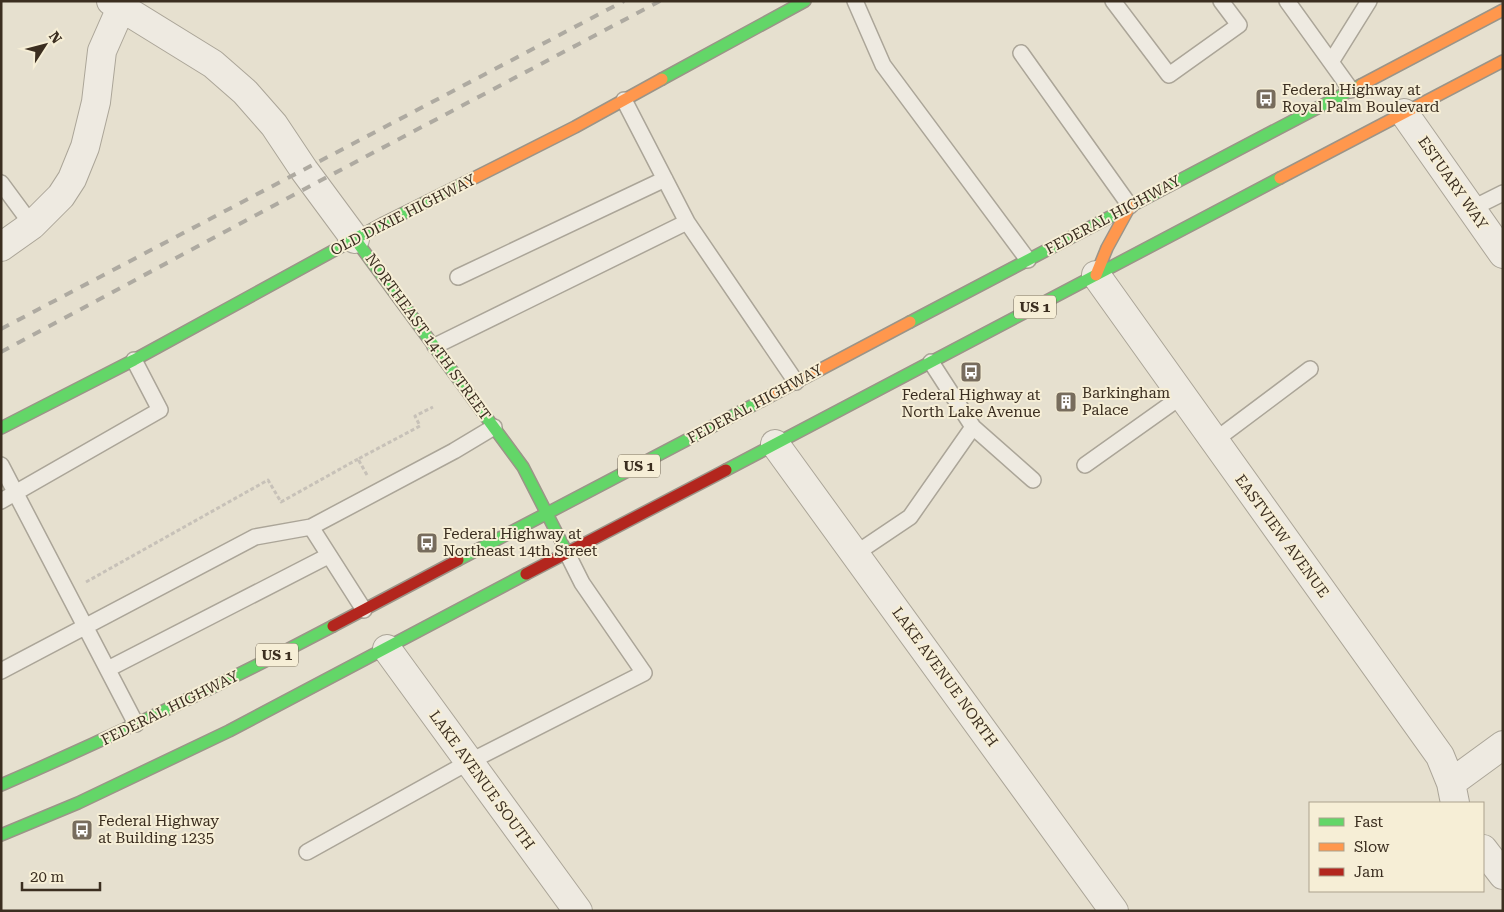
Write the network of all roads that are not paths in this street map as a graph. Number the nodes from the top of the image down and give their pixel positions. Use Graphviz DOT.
graph roads {
  1 [pos="805,1"];
  2 [pos="855,1"];
  3 [pos="1113,1"];
  4 [pos="1221,1"];
  5 [pos="1287,1"];
  6 [pos="1369,1"];
  7 [pos="124,3"];
  8 [pos="1493,10"];
  9 [pos="1021,53"];
  10 [pos="1503,61"];
  11 [pos="1331,62"];
  12 [pos="1351,90"];
  13 [pos="624,100"];
  14 [pos="1404,113"];
  15 [pos="665,179"];
  16 [pos="1,183"];
  17 [pos="1503,193"];
  18 [pos="1130,206"];
  19 [pos="1471,209"];
  20 [pos="687,222"];
  21 [pos="32,225"];
  22 [pos="355,238"];
  23 [pos="1,246"];
  24 [pos="1503,254"];
  25 [pos="1028,260"];
  26 [pos="1096,275"];
  27 [pos="458,277"];
  28 [pos="435,346"];
  29 [pos="134,360"];
  30 [pos="931,362"];
  31 [pos="1310,369"];
  32 [pos="796,382"];
  33 [pos="1182,396"];
  34 [pos="494,427"];
  35 [pos="973,427"];
  36 [pos="1,428"];
  37 [pos="1214,440"];
  38 [pos="775,444"];
  39 [pos="1,465"];
  40 [pos="1085,465"];
  41 [pos="1034,480"];
  42 [pos="16,494"];
  43 [pos="1,501"];
  44 [pos="547,514"];
  45 [pos="311,527"];
  46 [pos="567,553"];
  47 [pos="855,554"];
  48 [pos="328,556"];
  49 [pos="364,610"];
  50 [pos="86,627"];
  51 [pos="387,649"];
  52 [pos="108,669"];
  53 [pos="1,671"];
  54 [pos="136,724"];
  55 [pos="1503,745"];
  56 [pos="469,762"];
  57 [pos="1,785"];
  58 [pos="1453,793"];
  59 [pos="1,834"];
  60 [pos="1484,850"];
  61 [pos="307,852"];
  62 [pos="1503,875"];
  63 [pos="578,911"];
  64 [pos="1114,911"];
  1 -- 13 [label="main road, OLD DIXIE HIGHWAY"];
  2 -- 25 [label="lane"];
  3 -- 4 [label="lane"];
  5 -- 11 [label="lane"];
  6 -- 11 [label="lane"];
  7 -- 21 [label="street"];
  7 -- 22 [label="street, NORTHEAST 14TH STREET"];
  8 -- 12 [label="main road, FEDERAL HIGHWAY / US 1"];
  9 -- 18 [label="lane"];
  10 -- 14 [label="main road, US 1"];
  11 -- 12 [label="lane"];
  12 -- 18 [label="main road, FEDERAL HIGHWAY / US 1"];
  13 -- 15 [label="lane"];
  13 -- 22 [label="main road, OLD DIXIE HIGHWAY"];
  14 -- 19 [label="street, ESTUARY WAY"];
  14 -- 26 [label="main road, US 1"];
  15 -- 20 [label="lane"];
  15 -- 27 [label="lane"];
  16 -- 21 [label="lane"];
  17 -- 19 [label="lane"];
  18 -- 25 [label="main road, FEDERAL HIGHWAY / US 1"];
  18 -- 26 [label="main road"];
  19 -- 24 [label="street, ESTUARY WAY"];
  20 -- 28 [label="lane"];
  20 -- 32 [label="lane"];
  21 -- 23 [label="street"];
  22 -- 28 [label="main road, NORTHEAST 14TH STREET"];
  22 -- 29 [label="main road, OLD DIXIE HIGHWAY"];
  25 -- 32 [label="main road, FEDERAL HIGHWAY / US 1"];
  26 -- 30 [label="main road, US 1"];
  26 -- 33 [label="street, EASTVIEW AVENUE"];
  28 -- 34 [label="main road, NORTHEAST 14TH STREET"];
  29 -- 36 [label="main road, OLD DIXIE HIGHWAY"];
  29 -- 42 [label="lane"];
  30 -- 35 [label="lane"];
  30 -- 38 [label="main road, US 1"];
  31 -- 37 [label="lane"];
  32 -- 44 [label="main road, FEDERAL HIGHWAY / US 1"];
  33 -- 37 [label="street, EASTVIEW AVENUE"];
  33 -- 40 [label="lane"];
  34 -- 44 [label="main road, NORTHEAST 14TH STREET"];
  34 -- 45 [label="lane"];
  35 -- 41 [label="lane"];
  35 -- 47 [label="lane"];
  37 -- 58 [label="street, EASTVIEW AVENUE"];
  38 -- 46 [label="main road, US 1"];
  38 -- 47 [label="street, LAKE AVENUE NORTH"];
  39 -- 42 [label="lane"];
  42 -- 43 [label="lane"];
  42 -- 50 [label="lane"];
  44 -- 46 [label="main road, NORTHEAST 14TH STREET"];
  44 -- 49 [label="main road, FEDERAL HIGHWAY / US 1"];
  45 -- 48 [label="lane"];
  45 -- 50 [label="lane"];
  46 -- 51 [label="main road, US 1"];
  46 -- 56 [label="lane"];
  47 -- 64 [label="street, LAKE AVENUE NORTH"];
  48 -- 49 [label="lane"];
  48 -- 52 [label="lane"];
  49 -- 54 [label="main road, FEDERAL HIGHWAY / US 1"];
  50 -- 52 [label="lane"];
  50 -- 53 [label="lane"];
  51 -- 56 [label="street, LAKE AVENUE SOUTH"];
  51 -- 59 [label="main road, US 1"];
  52 -- 54 [label="lane"];
  54 -- 57 [label="main road, FEDERAL HIGHWAY / US 1"];
  55 -- 58 [label="street"];
  56 -- 61 [label="lane"];
  56 -- 63 [label="street, LAKE AVENUE SOUTH"];
  60 -- 62 [label="street"];
}
